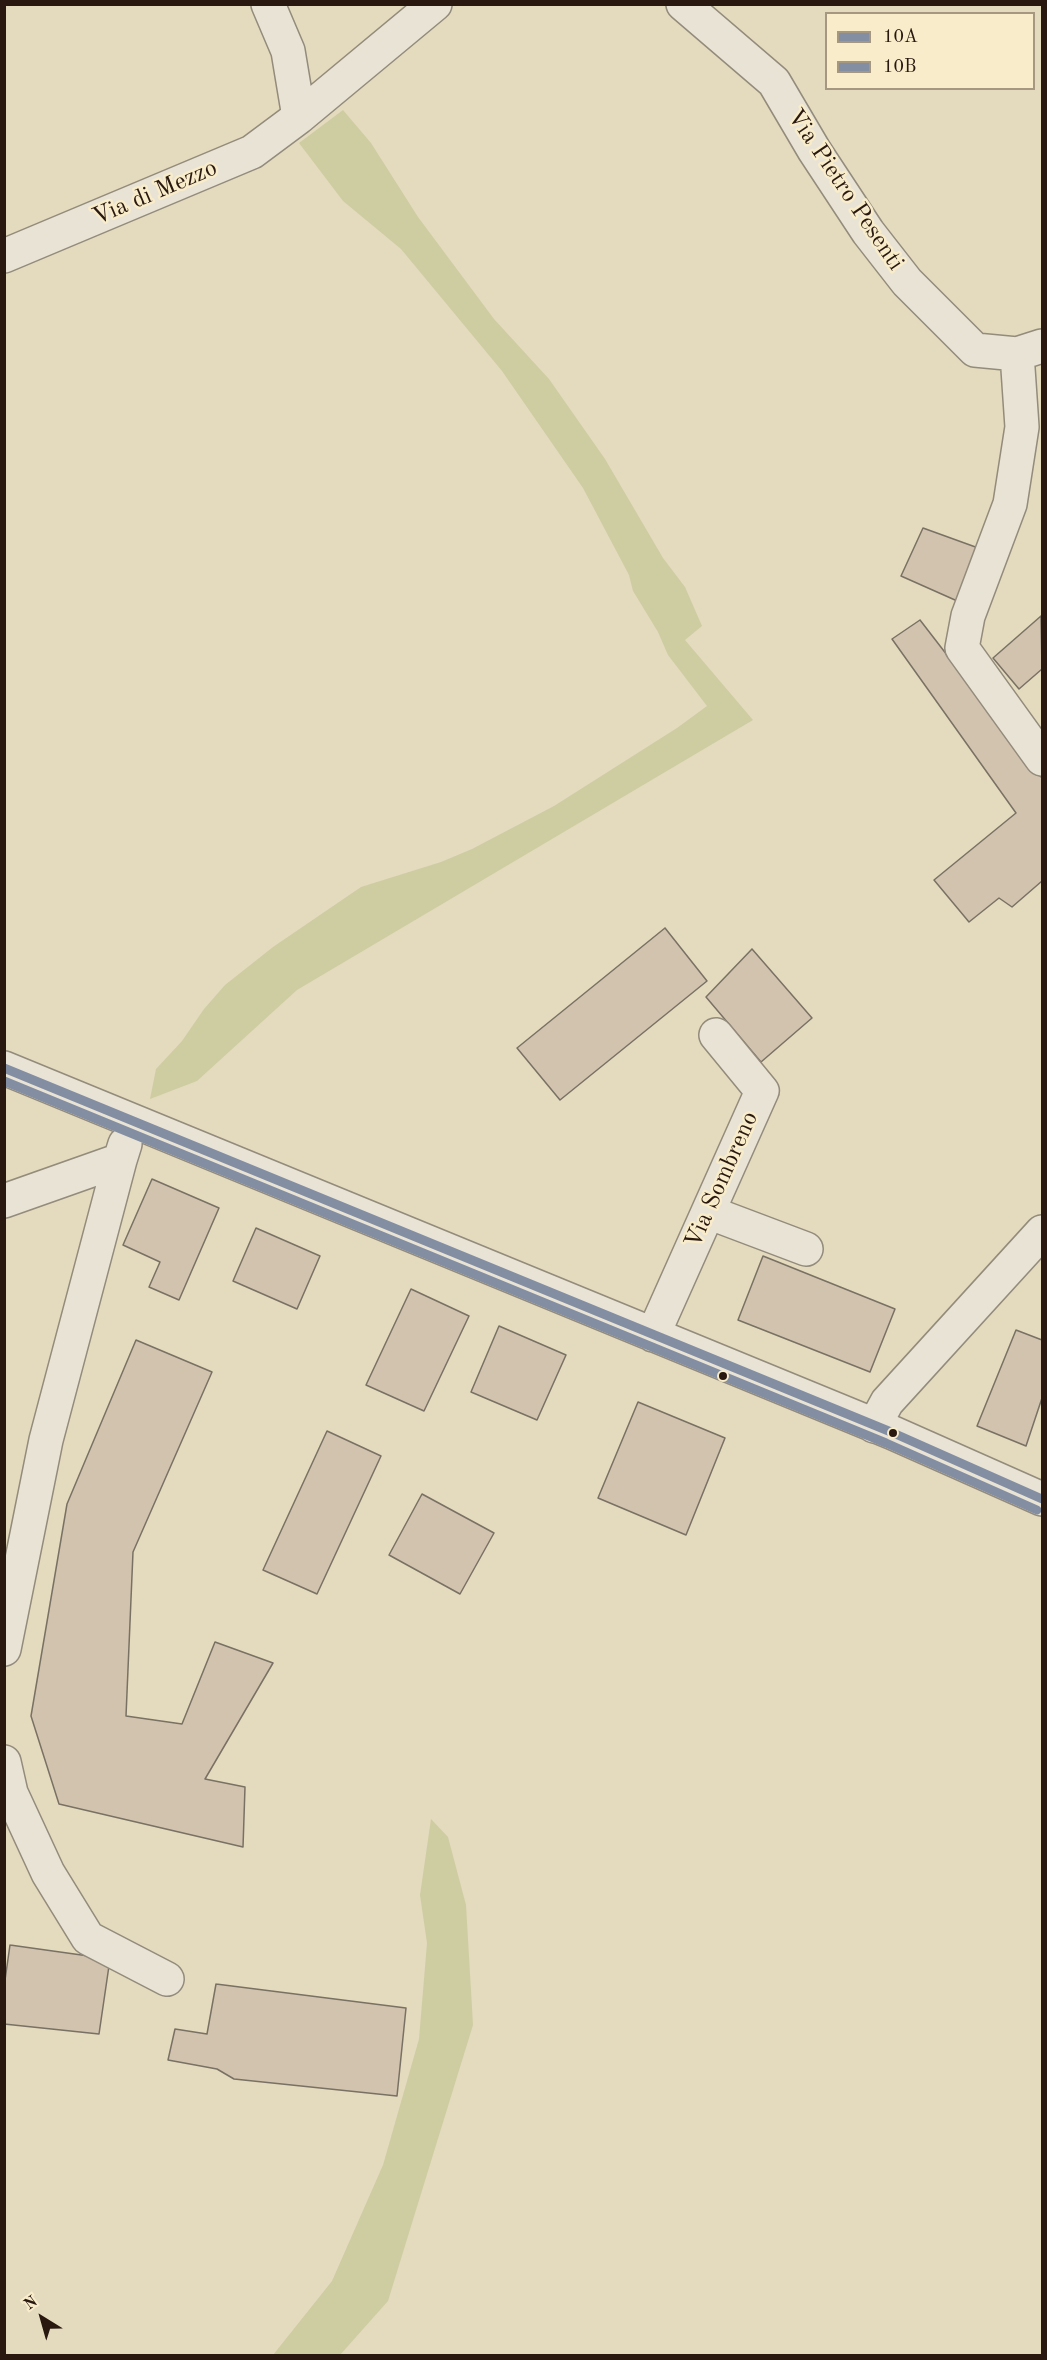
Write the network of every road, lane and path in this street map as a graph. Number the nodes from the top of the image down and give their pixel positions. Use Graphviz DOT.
graph roads {
  1 [pos="268,4"];
  2 [pos="435,4"];
  3 [pos="683,4"];
  4 [pos="299,117"];
  5 [pos="4,256"];
  6 [pos="1030,350"];
  7 [pos="1042,759"];
  8 [pos="716,1035"];
  9 [pos="4,1068"];
  10 [pos="132,1121"];
  11 [pos="120,1160"];
  12 [pos="4,1201"];
  13 [pos="708,1212"];
  14 [pos="1042,1232"];
  15 [pos="806,1249"];
  16 [pos="653,1335"];
  17 [pos="874,1426"];
  18 [pos="1042,1499"];
  19 [pos="4,1649"];
  20 [pos="4,1762"];
  21 [pos="167,1979"];
  1 -- 4 [label="street"];
  2 -- 4 [label="street, Via di Mezzo"];
  3 -- 6 [label="street, Via Pietro Pesenti"];
  4 -- 5 [label="street, Via di Mezzo"];
  6 -- 7 [label="street, Via Pietro Pesenti"];
  8 -- 13 [label="street, Via Sombreno"];
  9 -- 10 [label="street"];
  10 -- 11 [label="street"];
  10 -- 16 [label="street"];
  11 -- 12 [label="street"];
  11 -- 19 [label="street"];
  13 -- 15 [label="street"];
  13 -- 16 [label="street, Via Sombreno"];
  14 -- 17 [label="street"];
  16 -- 17 [label="street"];
  17 -- 18 [label="street"];
  20 -- 21 [label="street"];
}
